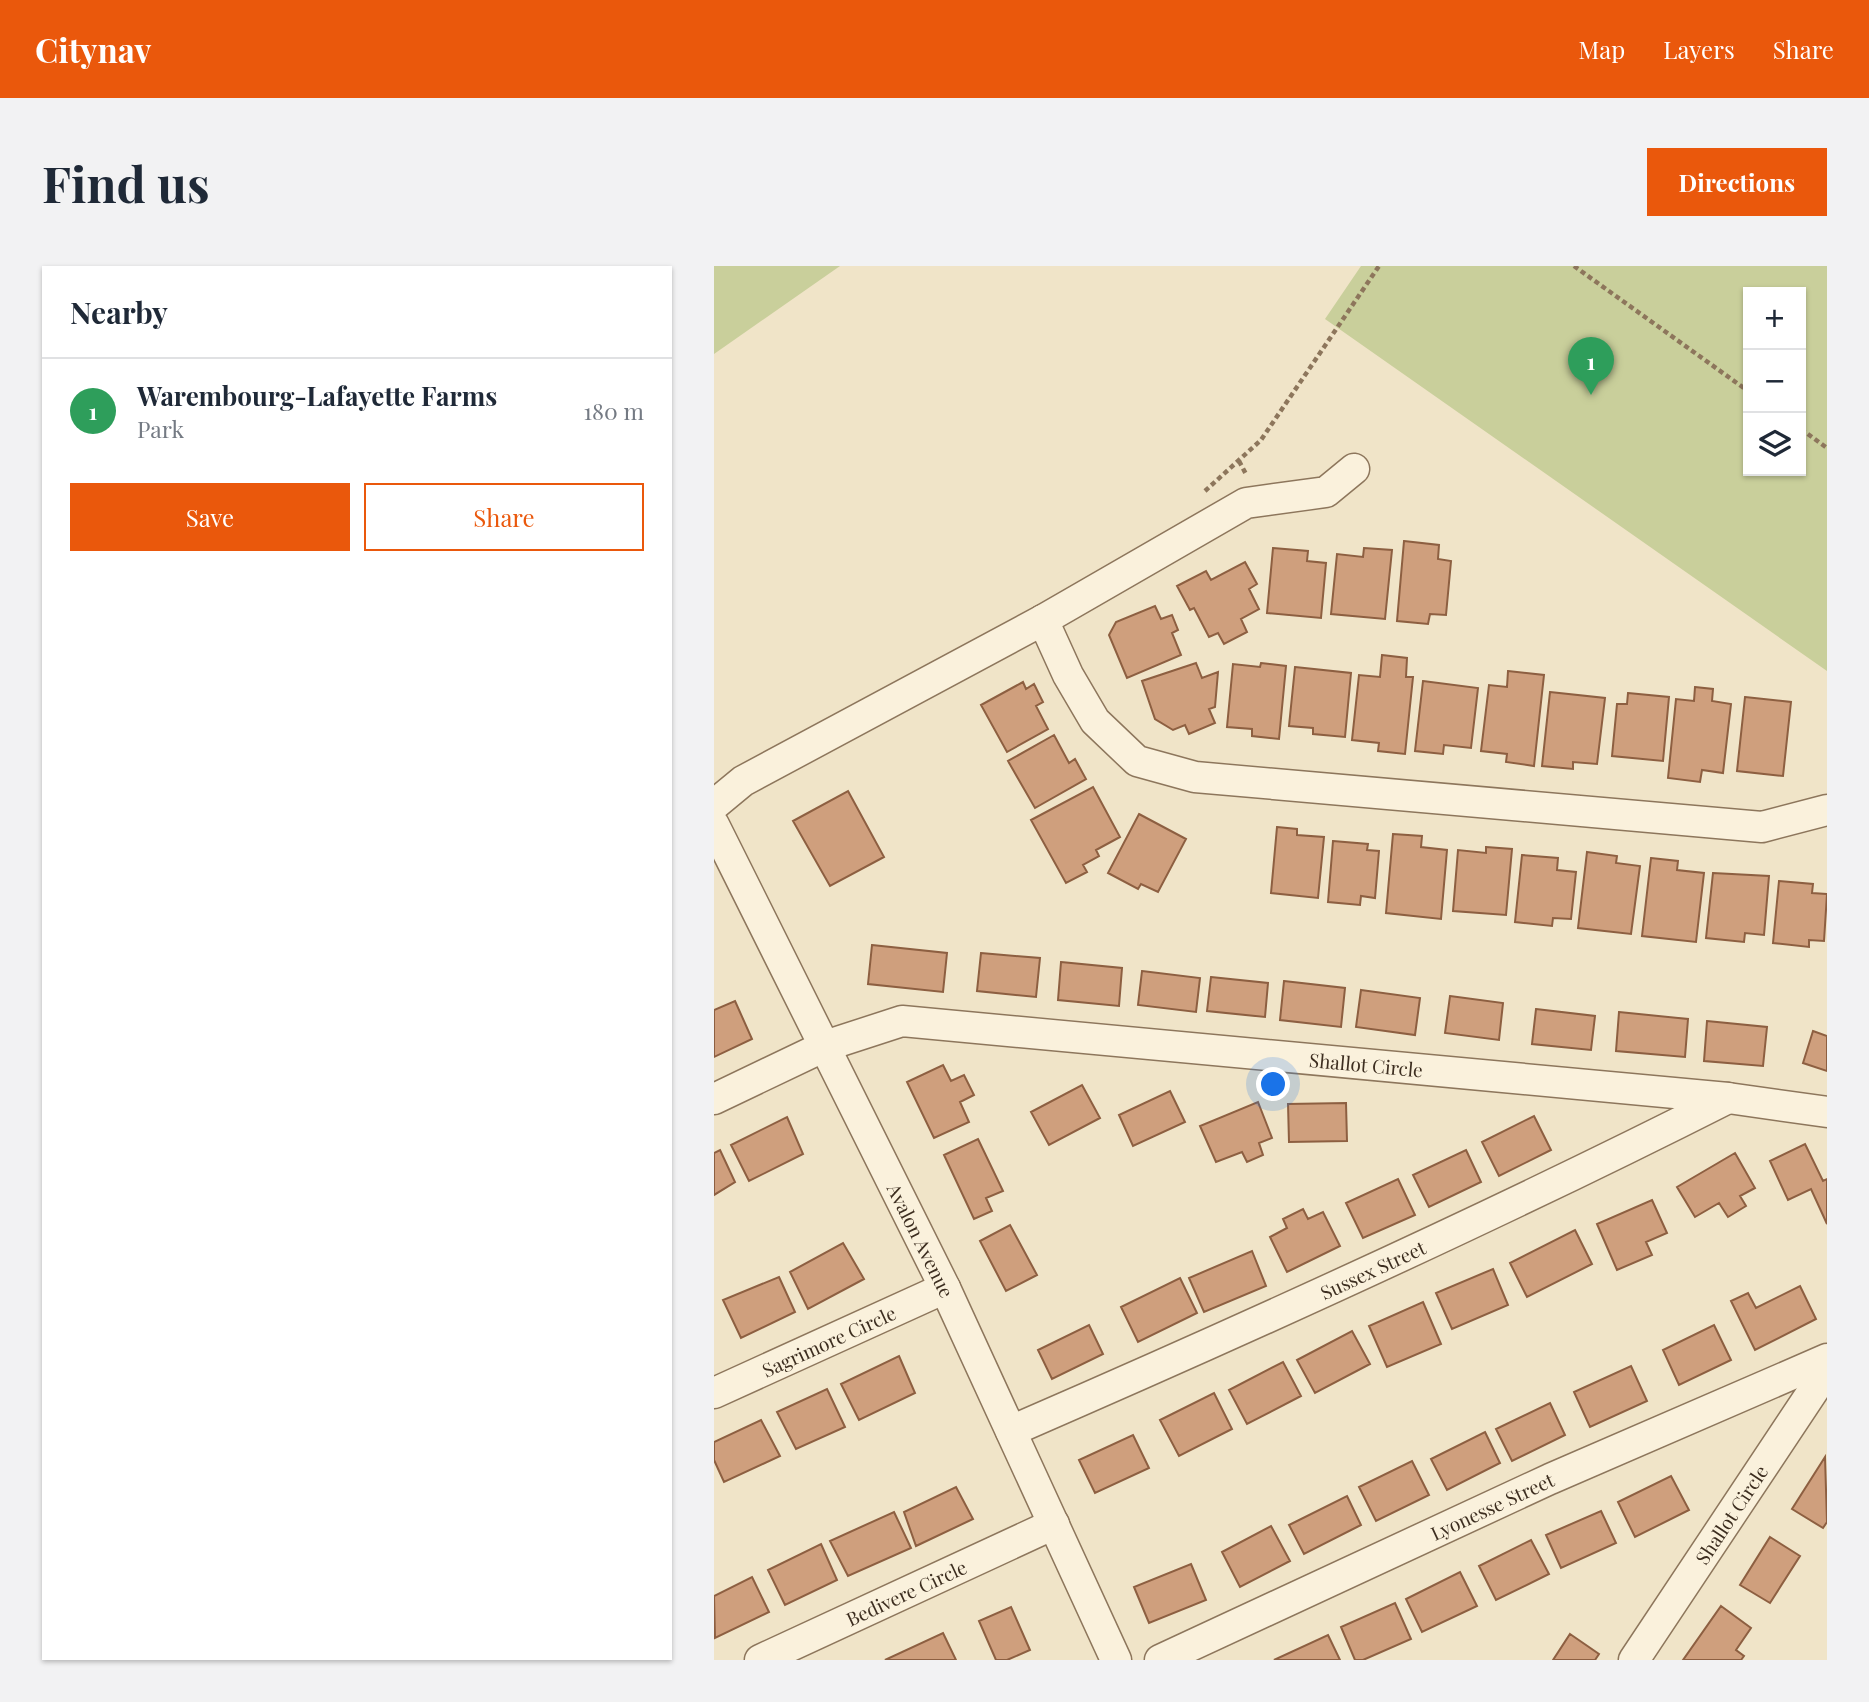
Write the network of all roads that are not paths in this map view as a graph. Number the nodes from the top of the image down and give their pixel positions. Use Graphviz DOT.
graph roads {
  1 [pos="1354,469"];
  2 [pos="1043,620"];
  3 [pos="714,805"];
  4 [pos="1827,810"];
  5 [pos="714,825"];
  6 [pos="825,1046"];
  7 [pos="714,1098"];
  8 [pos="1728,1098"];
  9 [pos="1827,1112"];
  10 [pos="945,1288"];
  11 [pos="1827,1359"];
  12 [pos="1827,1370"];
  13 [pos="714,1393"];
  14 [pos="1011,1430"];
  15 [pos="1054,1524"];
  16 [pos="760,1660"];
  17 [pos="1116,1660"];
  18 [pos="1160,1660"];
  19 [pos="1634,1660"];
  1 -- 2 [label="street"];
  2 -- 3 [label="street"];
  2 -- 4 [label="street"];
  5 -- 6 [label="street, Avalon Avenue"];
  6 -- 7 [label="street"];
  6 -- 8 [label="street, Shallot Circle"];
  6 -- 10 [label="street, Avalon Avenue"];
  8 -- 9 [label="street, Shallot Circle"];
  8 -- 14 [label="street, Sussex Street"];
  10 -- 13 [label="street, Sagrimore Circle"];
  10 -- 14 [label="street, Avalon Avenue"];
  11 -- 18 [label="street, Lyonesse Street"];
  12 -- 19 [label="street, Shallot Circle"];
  14 -- 15 [label="street, Avalon Avenue"];
  15 -- 16 [label="street, Bedivere Circle"];
  15 -- 17 [label="street, Avalon Avenue"];
}
